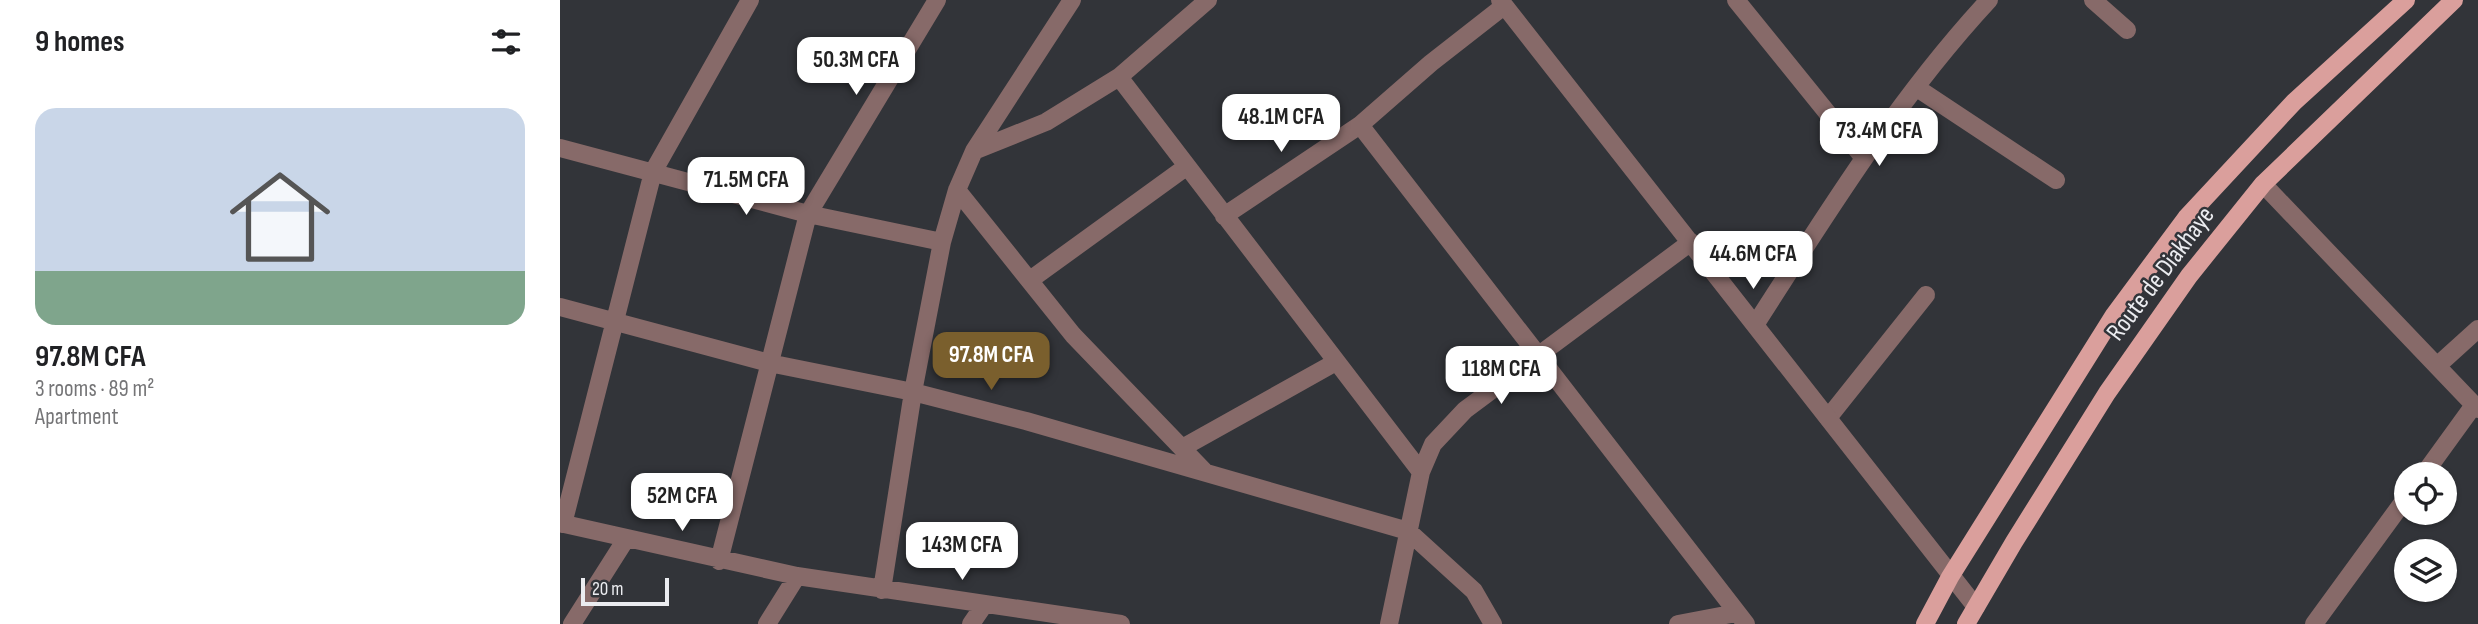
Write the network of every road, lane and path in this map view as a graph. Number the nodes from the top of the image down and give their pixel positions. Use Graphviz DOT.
graph roads {
  1 [pos="750,0"];
  2 [pos="937,0"];
  3 [pos="1072,0"];
  4 [pos="1208,0"];
  5 [pos="1736,0"];
  6 [pos="1989,0"];
  7 [pos="2092,0"];
  8 [pos="2406,0"];
  9 [pos="2454,0"];
  10 [pos="1502,3"];
  11 [pos="2127,30"];
  12 [pos="1119,77"];
  13 [pos="1917,88"];
  14 [pos="1360,125"];
  15 [pos="560,148"];
  16 [pos="974,151"];
  17 [pos="1863,158"];
  18 [pos="1186,167"];
  19 [pos="653,172"];
  20 [pos="2056,180"];
  21 [pos="2263,184"];
  22 [pos="957,190"];
  23 [pos="808,214"];
  24 [pos="1224,216"];
  25 [pos="942,242"];
  26 [pos="1691,242"];
  27 [pos="1030,280"];
  28 [pos="1926,295"];
  29 [pos="560,307"];
  30 [pos="613,320"];
  31 [pos="1755,325"];
  32 [pos="2478,329"];
  33 [pos="1537,354"];
  34 [pos="1336,362"];
  35 [pos="769,363"];
  36 [pos="2437,366"];
  37 [pos="913,392"];
  38 [pos="2476,407"];
  39 [pos="1828,418"];
  40 [pos="1182,449"];
  41 [pos="2433,462"];
  42 [pos="1205,472"];
  43 [pos="1421,472"];
  44 [pos="2394,514"];
  45 [pos="561,523"];
  46 [pos="1408,531"];
  47 [pos="626,540"];
  48 [pos="719,561"];
  49 [pos="797,576"];
  50 [pos="1950,576"];
  51 [pos="882,590"];
  52 [pos="984,605"];
  53 [pos="1976,607"];
  54 [pos="1741,619"];
  55 [pos="572,624"];
  56 [pos="766,624"];
  57 [pos="971,624"];
  58 [pos="1121,624"];
  59 [pos="1389,624"];
  60 [pos="1493,624"];
  61 [pos="1678,624"];
  62 [pos="1925,624"];
  63 [pos="1966,624"];
  64 [pos="2314,624"];
  1 -- 19 [label="street"];
  2 -- 23 [label="street"];
  3 -- 16 [label="street"];
  4 -- 12 [label="street"];
  5 -- 17 [label="street"];
  6 -- 13 [label="street"];
  7 -- 11 [label="street"];
  8 -- 50 [label="main road, Route de Diakhaye"];
  9 -- 21 [label="main road, Route de Diakhaye"];
  10 -- 14 [label="street"];
  10 -- 26 [label="street"];
  12 -- 16 [label="street"];
  12 -- 18 [label="street"];
  13 -- 17 [label="street"];
  13 -- 20 [label="street"];
  14 -- 24 [label="street"];
  14 -- 33 [label="street"];
  15 -- 19 [label="street"];
  16 -- 22 [label="street"];
  17 -- 31 [label="street"];
  18 -- 24 [label="street"];
  18 -- 27 [label="street"];
  19 -- 23 [label="street"];
  19 -- 30 [label="street"];
  21 -- 36 [label="street"];
  21 -- 53 [label="main road, Route de Diakhaye"];
  22 -- 25 [label="street"];
  22 -- 27 [label="street"];
  23 -- 25 [label="street"];
  23 -- 35 [label="street"];
  24 -- 34 [label="street"];
  25 -- 37 [label="street"];
  26 -- 31 [label="street"];
  26 -- 33 [label="street"];
  27 -- 40 [label="street"];
  28 -- 39 [label="street"];
  29 -- 30 [label="street"];
  30 -- 35 [label="street"];
  30 -- 45 [label="street"];
  31 -- 39 [label="street"];
  32 -- 36 [label="street"];
  33 -- 43 [label="street"];
  33 -- 54 [label="street"];
  34 -- 40 [label="street"];
  34 -- 43 [label="street"];
  35 -- 37 [label="street"];
  35 -- 48 [label="street"];
  36 -- 38 [label="street"];
  37 -- 42 [label="street"];
  37 -- 51 [label="street"];
  38 -- 41 [label="street"];
  39 -- 50 [label="street"];
  40 -- 42 [label="street"];
  42 -- 46 [label="street"];
  43 -- 46 [label="street"];
  44 -- 64 [label="street"];
  45 -- 47 [label="street"];
  46 -- 59 [label="street"];
  46 -- 60 [label="street"];
  47 -- 48 [label="street"];
  47 -- 55 [label="street"];
  48 -- 49 [label="street"];
  49 -- 51 [label="street"];
  49 -- 56 [label="street"];
  50 -- 53 [label="street"];
  50 -- 62 [label="main road, Route de Diakhaye"];
  51 -- 52 [label="street"];
  52 -- 57 [label="street"];
  52 -- 58 [label="street"];
  53 -- 63 [label="main road, Route de Diakhaye"];
  54 -- 61 [label="street"];
}
